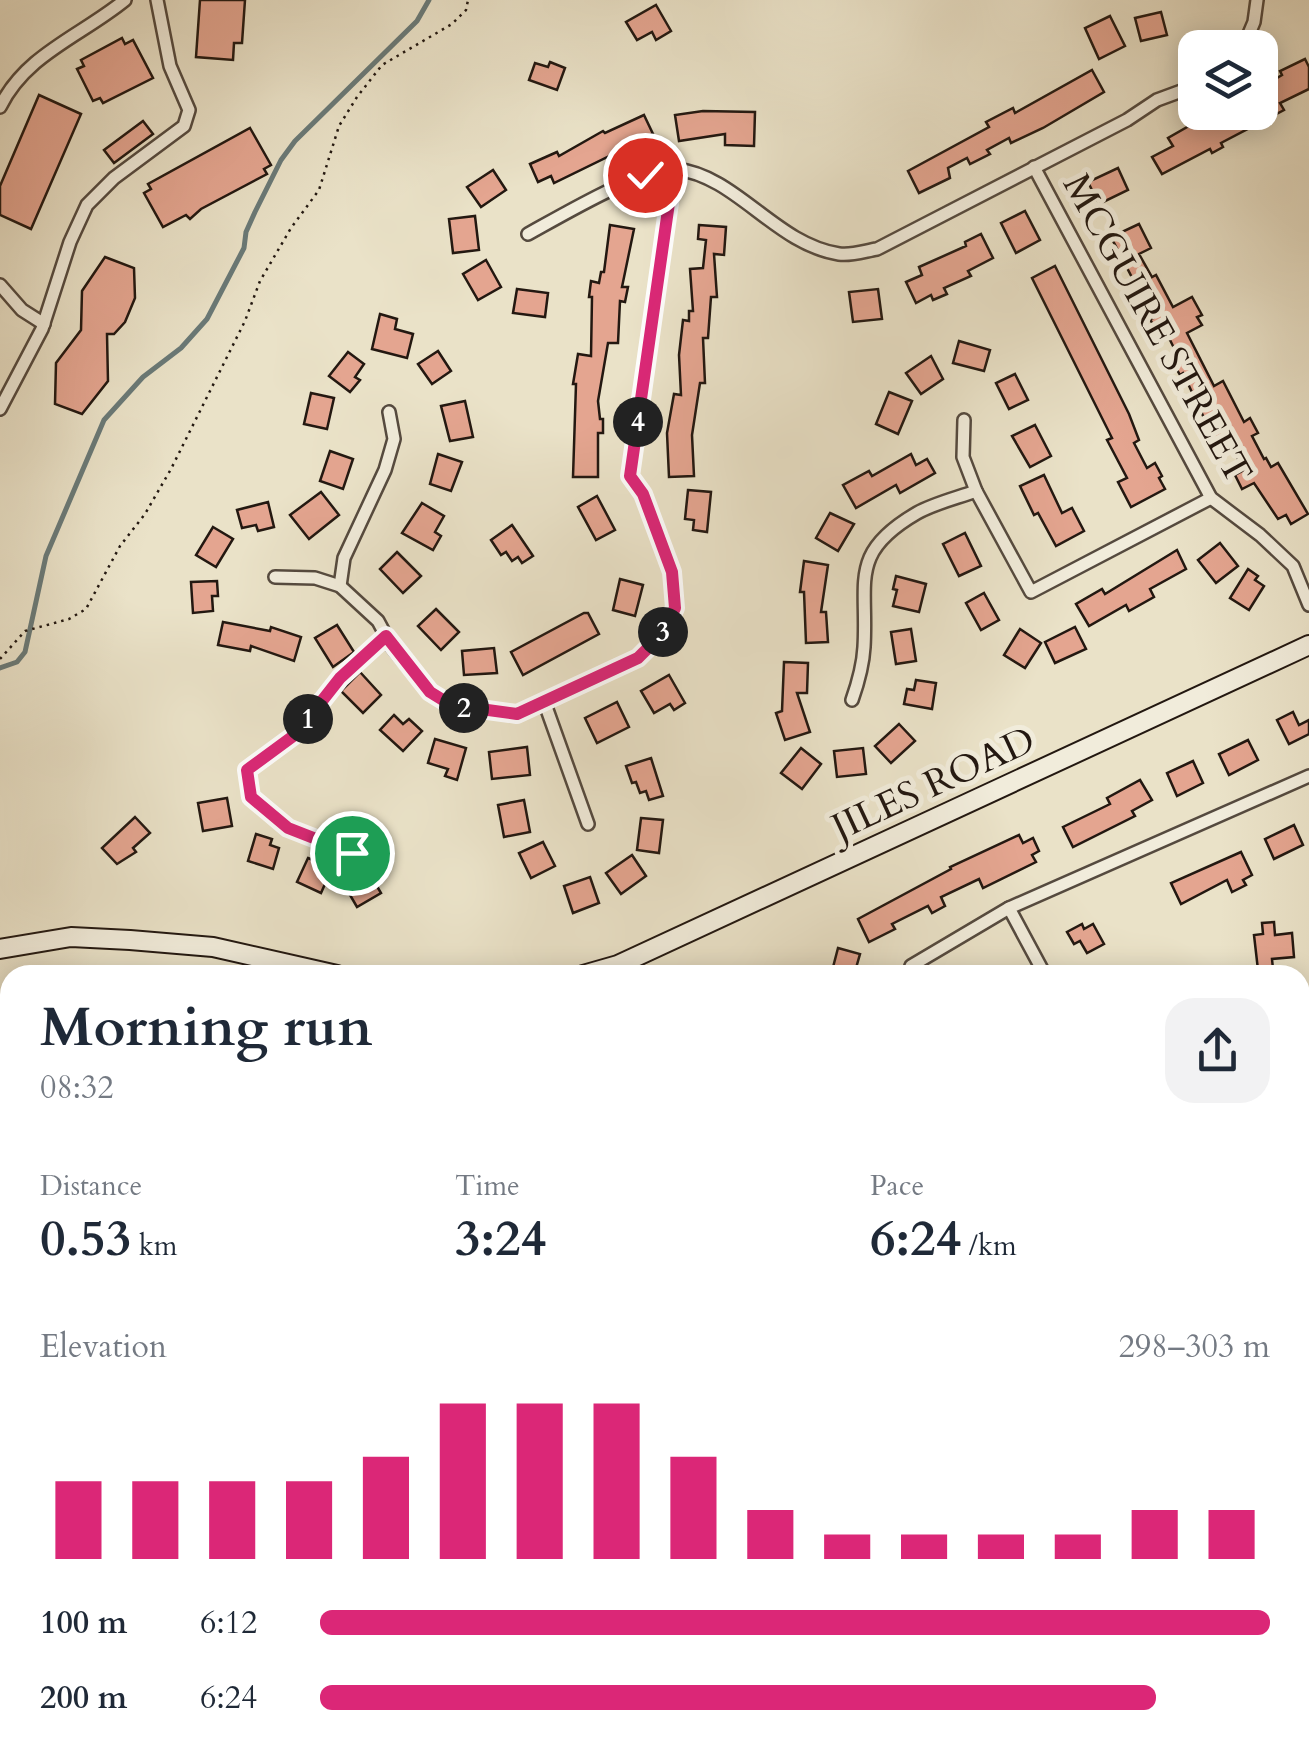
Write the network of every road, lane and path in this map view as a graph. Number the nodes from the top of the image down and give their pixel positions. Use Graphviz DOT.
graph roads {
  1 [pos="125,0"];
  2 [pos="157,0"];
  3 [pos="468,0"];
  4 [pos="1257,0"];
  5 [pos="1251,30"];
  6 [pos="1178,92"];
  7 [pos="0,107"];
  8 [pos="1034,167"];
  9 [pos="674,168"];
  10 [pos="528,234"];
  11 [pos="0,285"];
  12 [pos="44,324"];
  13 [pos="0,409"];
  14 [pos="389,412"];
  15 [pos="964,420"];
  16 [pos="976,491"];
  17 [pos="1211,498"];
  18 [pos="276,577"];
  19 [pos="340,586"];
  20 [pos="1309,605"];
  21 [pos="386,636"];
  22 [pos="1309,645"];
  23 [pos="0,660"];
  24 [pos="852,700"];
  25 [pos="545,704"];
  26 [pos="1309,776"];
  27 [pos="588,824"];
  28 [pos="352,853"];
  29 [pos="1009,908"];
  30 [pos="0,950"];
  31 [pos="293,965"];
  32 [pos="618,965"];
  33 [pos="912,965"];
  34 [pos="1040,965"];
  1 -- 7 [label="street"];
  2 -- 12 [label="street"];
  3 -- 23 [label="path"];
  4 -- 5 [label="street"];
  6 -- 8 [label="street"];
  8 -- 9 [label="street"];
  8 -- 17 [label="street, MCGUIRE STREET"];
  9 -- 10 [label="street"];
  9 -- 25 [label="street"];
  11 -- 12 [label="street"];
  12 -- 13 [label="street"];
  14 -- 19 [label="street"];
  15 -- 16 [label="street"];
  16 -- 17 [label="street"];
  16 -- 24 [label="street"];
  17 -- 20 [label="street, MCGUIRE STREET"];
  18 -- 19 [label="street"];
  19 -- 21 [label="street"];
  21 -- 25 [label="street"];
  21 -- 28 [label="street"];
  22 -- 32 [label="street, JILES ROAD"];
  25 -- 27 [label="street"];
  26 -- 29 [label="street"];
  29 -- 33 [label="street"];
  29 -- 34 [label="street"];
  30 -- 31 [label="street"];
}
